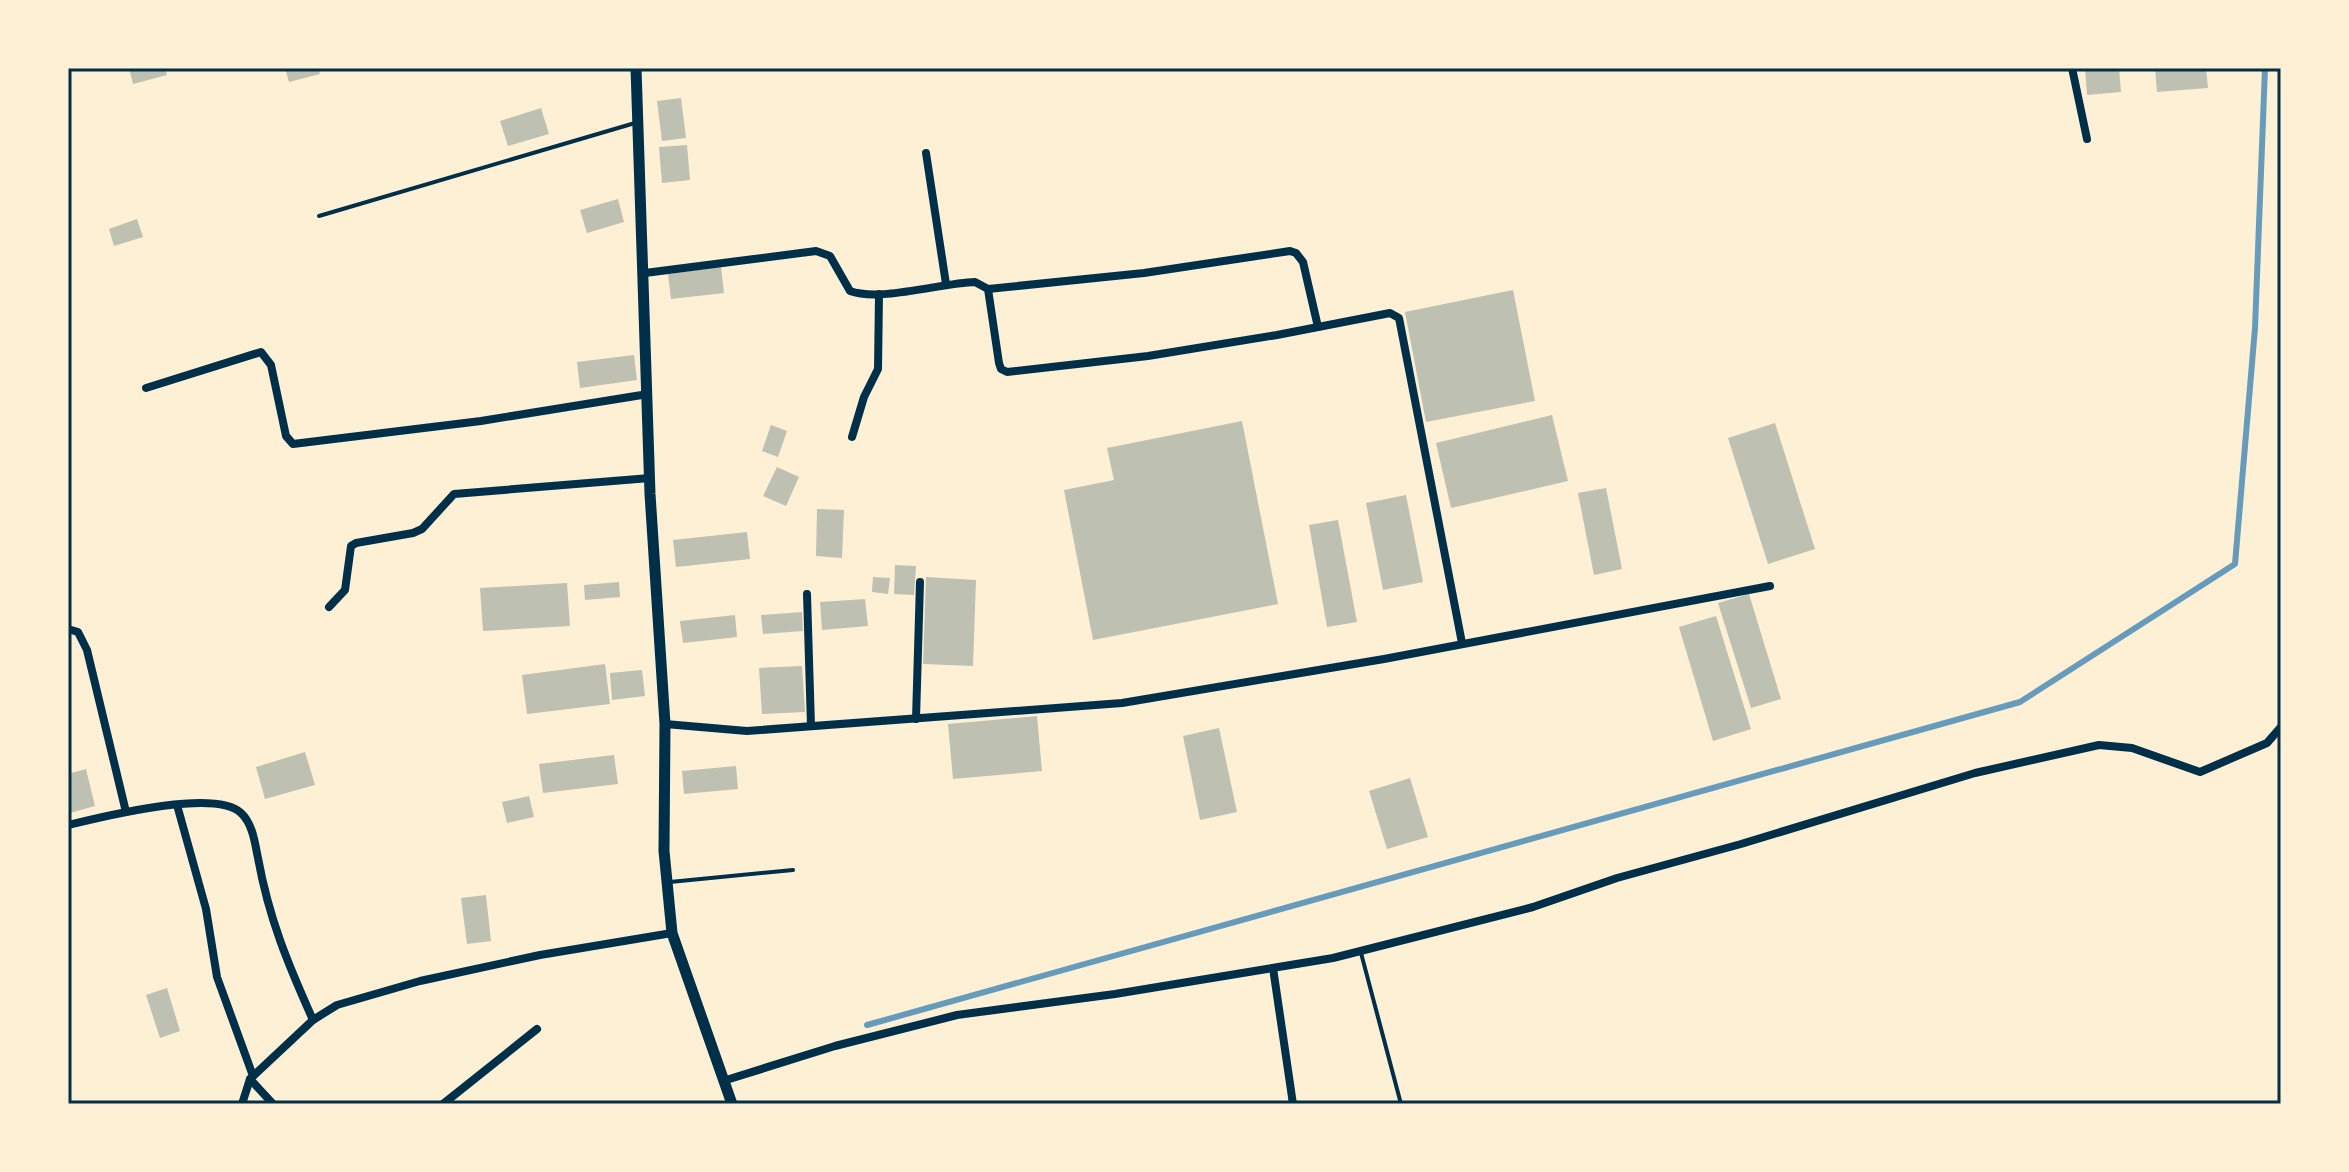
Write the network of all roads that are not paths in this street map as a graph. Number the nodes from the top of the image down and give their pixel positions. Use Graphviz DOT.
graph roads {
  1 [pos="636,68"];
  2 [pos="2072,68"];
  3 [pos="639,122"];
  4 [pos="2087,139"];
  5 [pos="926,153"];
  6 [pos="319,216"];
  7 [pos="645,273"];
  8 [pos="946,284"];
  9 [pos="988,289"];
  10 [pos="879,294"];
  11 [pos="1318,327"];
  12 [pos="146,388"];
  13 [pos="648,394"];
  14 [pos="852,437"];
  15 [pos="650,478"];
  16 [pos="920,582"];
  17 [pos="1770,586"];
  18 [pos="807,594"];
  19 [pos="329,607"];
  20 [pos="68,629"];
  21 [pos="1462,643"];
  22 [pos="916,719"];
  23 [pos="665,724"];
  24 [pos="811,726"];
  25 [pos="2281,727"];
  26 [pos="177,805"];
  27 [pos="126,812"];
  28 [pos="68,825"];
  29 [pos="793,870"];
  30 [pos="668,882"];
  31 [pos="672,933"];
  32 [pos="1361,951"];
  33 [pos="1273,968"];
  34 [pos="313,1020"];
  35 [pos="537,1029"];
  36 [pos="252,1077"];
  37 [pos="723,1081"];
  38 [pos="242,1104"];
  39 [pos="273,1104"];
  40 [pos="443,1104"];
  41 [pos="732,1104"];
  42 [pos="1293,1104"];
  43 [pos="1401,1104"];
  1 -- 3 [label="main road"];
  2 -- 4 [label="street"];
  3 -- 6 [label="lane"];
  3 -- 7 [label="main road"];
  5 -- 8 [label="street"];
  7 -- 10 [label="street"];
  7 -- 13 [label="main road"];
  8 -- 9 [label="street"];
  8 -- 10 [label="street"];
  9 -- 11 [label="street"];
  9 -- 11 [label="street"];
  10 -- 14 [label="street"];
  11 -- 21 [label="street"];
  12 -- 13 [label="street"];
  13 -- 15 [label="main road"];
  15 -- 19 [label="street"];
  15 -- 23 [label="main road"];
  16 -- 22 [label="street"];
  17 -- 21 [label="street"];
  18 -- 24 [label="street"];
  20 -- 27 [label="street"];
  21 -- 22 [label="street"];
  22 -- 24 [label="street"];
  23 -- 24 [label="street"];
  23 -- 30 [label="main road"];
  25 -- 32 [label="street"];
  26 -- 27 [label="street"];
  26 -- 34 [label="street"];
  26 -- 36 [label="street"];
  27 -- 28 [label="street"];
  29 -- 30 [label="lane"];
  30 -- 31 [label="main road"];
  31 -- 34 [label="street"];
  31 -- 37 [label="main road"];
  32 -- 33 [label="street"];
  32 -- 43 [label="lane"];
  33 -- 37 [label="street"];
  33 -- 42 [label="street"];
  34 -- 36 [label="street"];
  35 -- 40 [label="street"];
  36 -- 38 [label="street"];
  36 -- 39 [label="street"];
  37 -- 41 [label="main road"];
}
